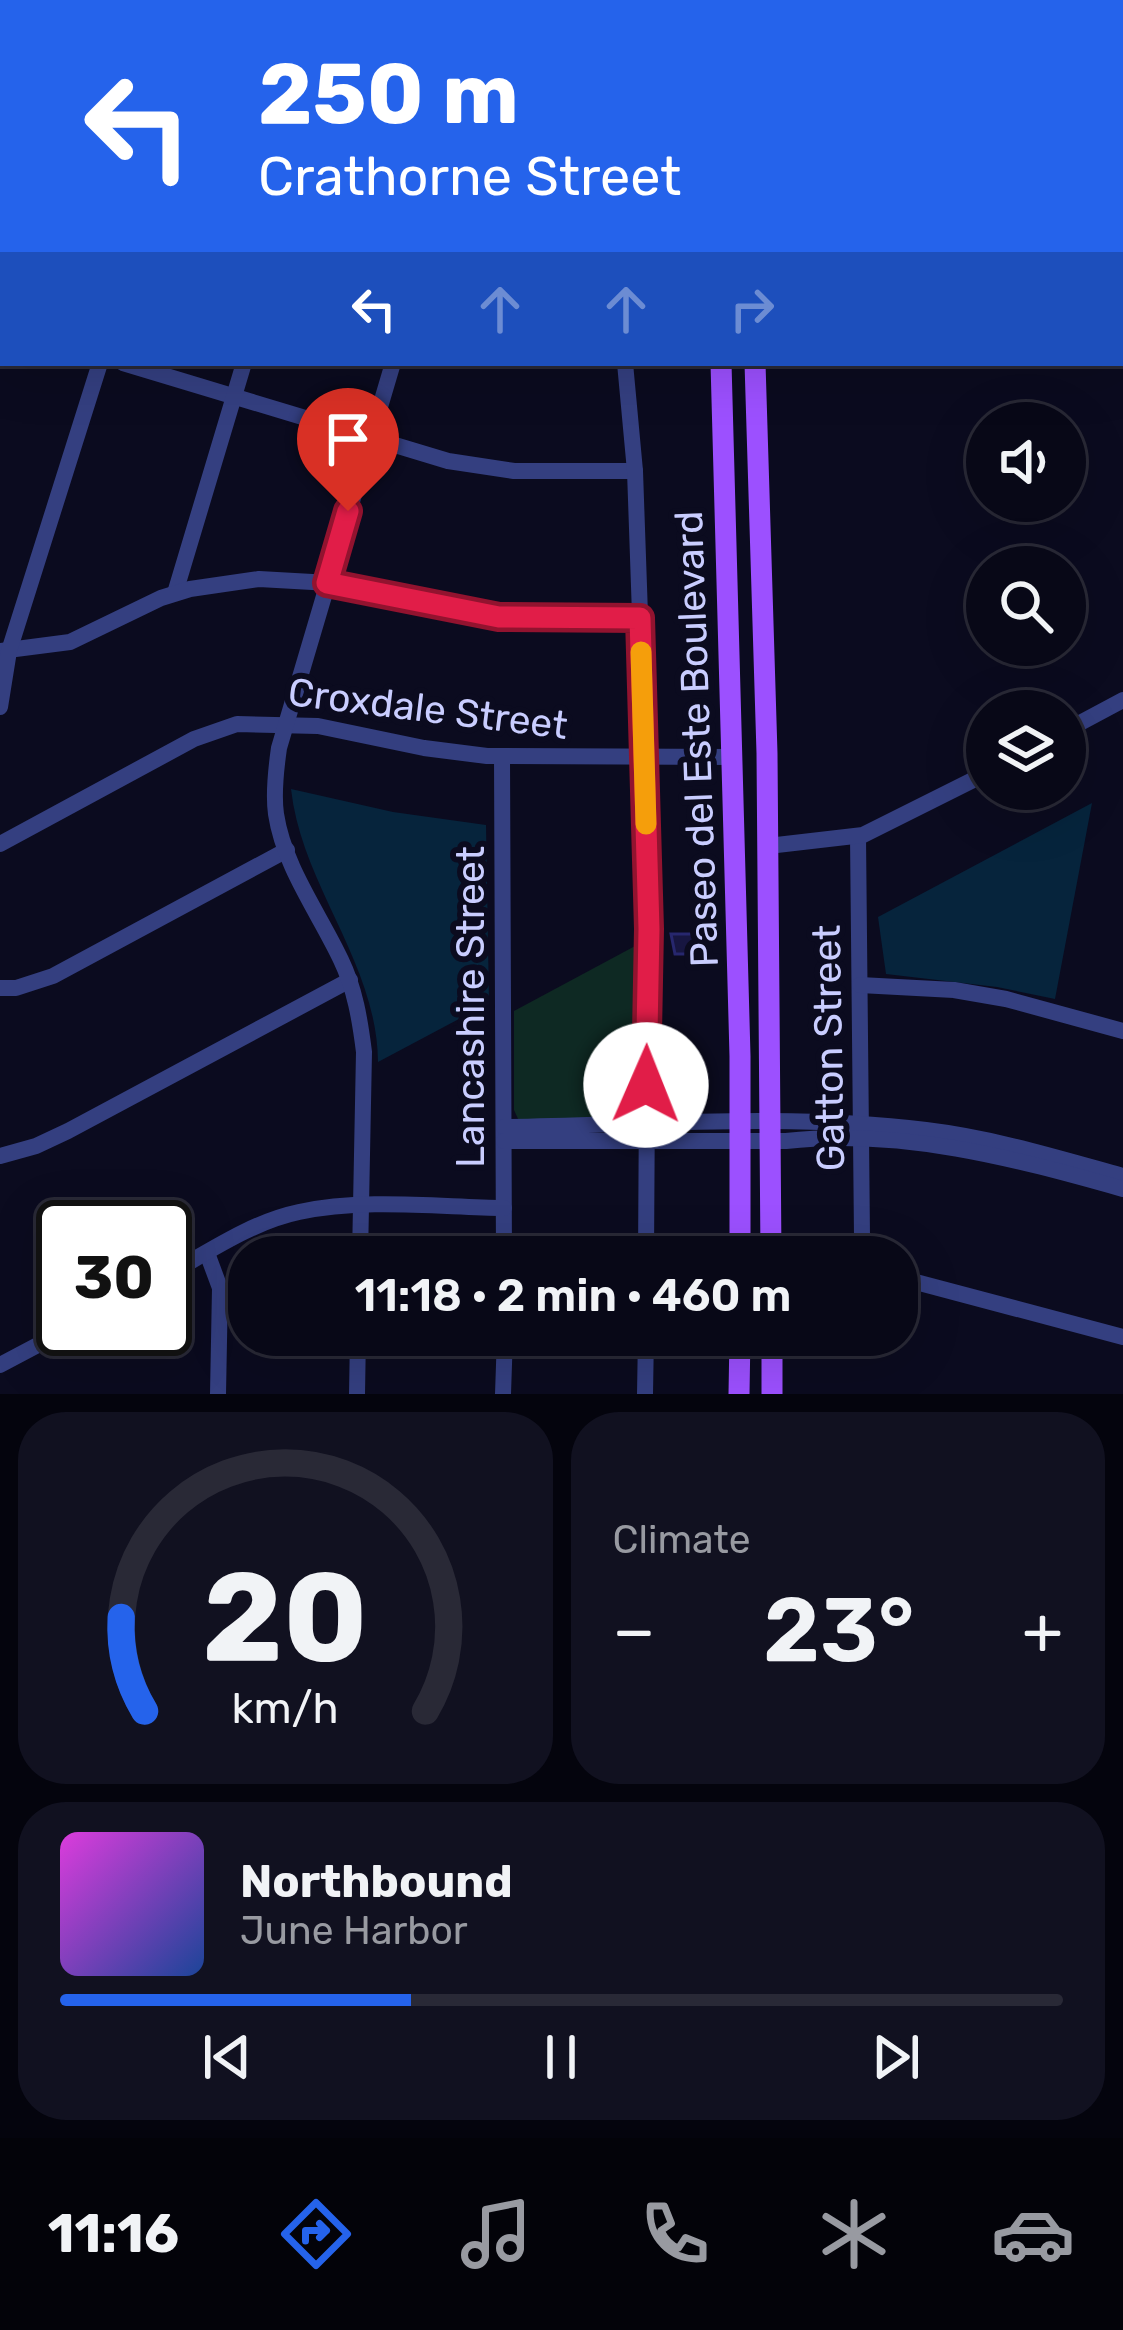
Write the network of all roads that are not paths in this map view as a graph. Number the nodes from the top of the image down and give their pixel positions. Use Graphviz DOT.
graph roads {
  1 [pos="99,366"];
  2 [pos="134,366"];
  3 [pos="243,366"];
  4 [pos="392,366"];
  5 [pos="625,366"];
  6 [pos="721,366"];
  7 [pos="755,366"];
  8 [pos="235,394"];
  9 [pos="369,439"];
  10 [pos="635,471"];
  11 [pos="327,583"];
  12 [pos="175,593"];
  13 [pos="640,618"];
  14 [pos="4,651"];
  15 [pos="1123,700"];
  16 [pos="0,707"];
  17 [pos="1086,720"];
  18 [pos="287,723"];
  19 [pos="502,757"];
  20 [pos="733,757"];
  21 [pos="645,759"];
  22 [pos="966,784"];
  23 [pos="858,836"];
  24 [pos="0,844"];
  25 [pos="768,846"];
  26 [pos="287,850"];
  27 [pos="350,980"];
  28 [pos="860,985"];
  29 [pos="0,988"];
  30 [pos="1123,1030"];
  31 [pos="862,1131"];
  32 [pos="740,1132"];
  33 [pos="771,1132"];
  34 [pos="646,1133"];
  35 [pos="504,1134"];
  36 [pos="0,1156"];
  37 [pos="1123,1176"];
  38 [pos="1123,1189"];
  39 [pos="361,1207"];
  40 [pos="504,1208"];
  41 [pos="360,1236"];
  42 [pos="504,1236"];
  43 [pos="646,1236"];
  44 [pos="740,1236"];
  45 [pos="772,1236"];
  46 [pos="862,1236"];
  47 [pos="207,1252"];
  48 [pos="192,1261"];
  49 [pos="918,1283"];
  50 [pos="1123,1337"];
  51 [pos="36,1346"];
  52 [pos="358,1356"];
  53 [pos="504,1356"];
  54 [pos="646,1356"];
  55 [pos="740,1356"];
  56 [pos="772,1356"];
  57 [pos="0,1365"];
  58 [pos="218,1394"];
  59 [pos="357,1394"];
  60 [pos="503,1394"];
  61 [pos="645,1394"];
  62 [pos="739,1394"];
  63 [pos="772,1394"];
  1 -- 14 [label="street"];
  2 -- 8 [label="street"];
  3 -- 8 [label="street"];
  4 -- 9 [label="street"];
  5 -- 10 [label="street"];
  6 -- 20 [label="main road, Paseo del Este Boulevard"];
  7 -- 25 [label="main road, Paseo del Este Boulevard"];
  8 -- 9 [label="street"];
  8 -- 12 [label="street"];
  9 -- 10 [label="street"];
  9 -- 11 [label="street"];
  10 -- 13 [label="street"];
  11 -- 12 [label="street"];
  11 -- 13 [label="street"];
  11 -- 18 [label="street"];
  12 -- 14 [label="street"];
  13 -- 21 [label="street"];
  14 -- 16 [label="street"];
  15 -- 17 [label="street"];
  18 -- 19 [label="street, Croxdale Street"];
  18 -- 24 [label="street, Croxdale Street"];
  18 -- 26 [label="street"];
  19 -- 21 [label="street, Croxdale Street"];
  19 -- 35 [label="street, Lancashire Street"];
  20 -- 21 [label="street, Croxdale Street"];
  20 -- 32 [label="main road, Paseo del Este Boulevard"];
  21 -- 34 [label="street"];
  22 -- 23 [label="street"];
  23 -- 25 [label="street"];
  23 -- 28 [label="street, Gatton Street"];
  25 -- 33 [label="main road, Paseo del Este Boulevard"];
  26 -- 27 [label="street"];
  26 -- 29 [label="street"];
  27 -- 36 [label="street"];
  27 -- 39 [label="street"];
  28 -- 30 [label="street"];
  28 -- 31 [label="street, Gatton Street"];
  31 -- 33 [label="street"];
  31 -- 37 [label="street"];
  31 -- 38 [label="street"];
  31 -- 46 [label="street, Gatton Street"];
  32 -- 33 [label="street"];
  32 -- 34 [label="street"];
  32 -- 44 [label="main road, Paseo del Este Boulevard"];
  33 -- 45 [label="main road, Paseo del Este Boulevard"];
  34 -- 35 [label="street"];
  34 -- 43 [label="street"];
  35 -- 40 [label="street, Lancashire Street"];
  39 -- 40 [label="street"];
  39 -- 41 [label="street"];
  39 -- 47 [label="street"];
  40 -- 42 [label="street, Lancashire Street"];
  47 -- 48 [label="street"];
  47 -- 58 [label="street"];
  49 -- 50 [label="street"];
  51 -- 57 [label="street"];
  52 -- 59 [label="street"];
  53 -- 60 [label="street"];
  54 -- 61 [label="street"];
  55 -- 62 [label="main road"];
  56 -- 63 [label="main road"];
}
